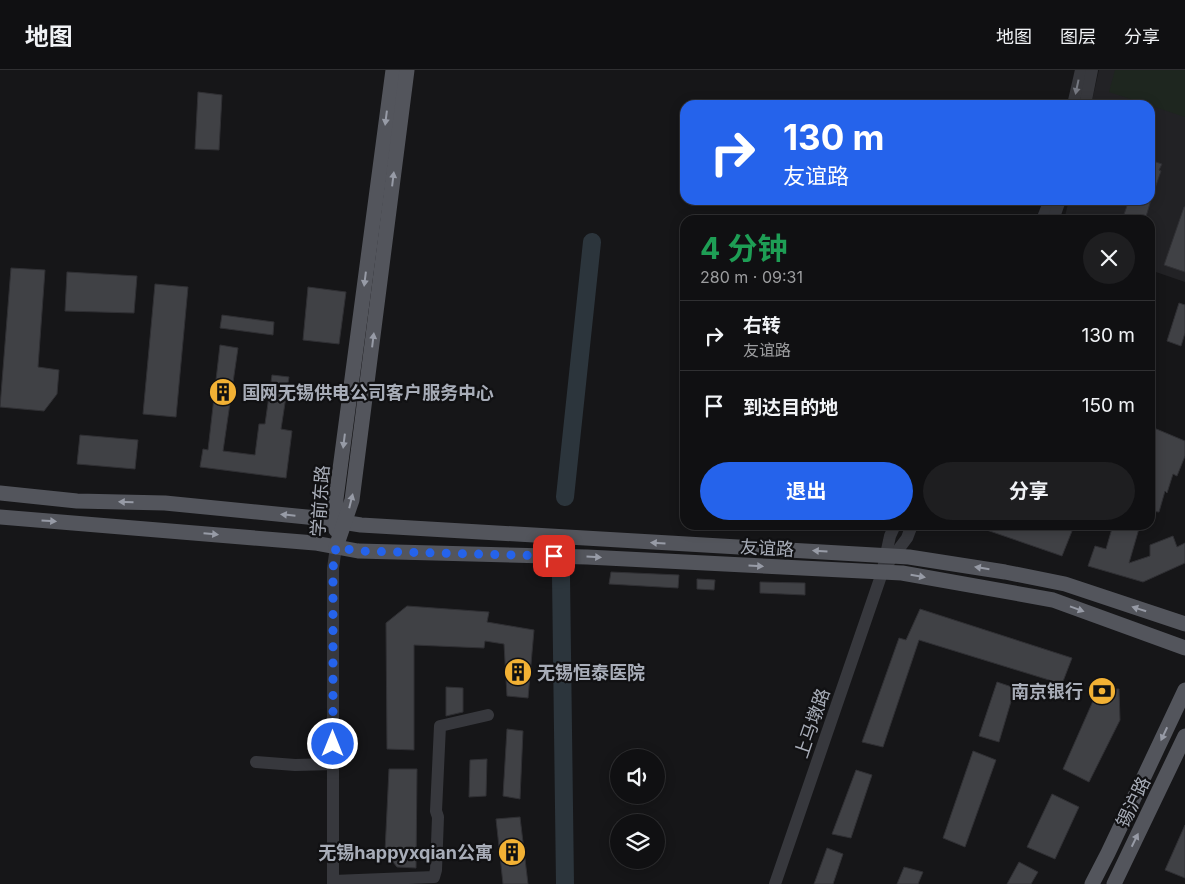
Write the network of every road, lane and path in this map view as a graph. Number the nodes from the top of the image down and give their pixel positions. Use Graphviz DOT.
graph roads {
  1 [pos="392,70"];
  2 [pos="407,70"];
  3 [pos="1081,70"];
  4 [pos="1092,70"];
  5 [pos="1074,100"];
  6 [pos="1085,100"];
  7 [pos="0,493"];
  8 [pos="0,517"];
  9 [pos="340,522"];
  10 [pos="892,530"];
  11 [pos="910,530"];
  12 [pos="336,547"];
  13 [pos="890,556"];
  14 [pos="882,572"];
  15 [pos="1185,624"];
  16 [pos="1185,648"];
  17 [pos="1185,690"];
  18 [pos="488,715"];
  19 [pos="1185,736"];
  20 [pos="256,762"];
  21 [pos="333,764"];
  22 [pos="333,882"];
  23 [pos="775,884"];
  24 [pos="1092,884"];
  25 [pos="1114,884"];
  1 -- 9 [label="main road, 学前东路, one-way"];
  9 -- 2 [label="main road, 学前东路, one-way"];
  3 -- 5 [label="street, one-way"];
  4 -- 6 [label="street"];
  9 -- 7 [label="main road, 友谊路, one-way"];
  8 -- 12 [label="main road, 友谊路, one-way"];
  9 -- 12 [label="main road, 学前东路"];
  13 -- 9 [label="main road, 友谊路, one-way"];
  10 -- 13 [label="street, 上马墩路"];
  11 -- 13 [label="street, 上马墩路"];
  12 -- 14 [label="main road, 友谊路, one-way"];
  12 -- 21 [label="street"];
  13 -- 14 [label="street, 上马墩路"];
  15 -- 13 [label="main road, 友谊路, one-way"];
  14 -- 16 [label="main road, 友谊路, one-way"];
  14 -- 23 [label="street, 上马墩路"];
  17 -- 24 [label="main road, one-way"];
  18 -- 22 [label="street"];
  25 -- 19 [label="main road, 锡沪路, one-way"];
  20 -- 21 [label="street"];
  21 -- 22 [label="street"];
}
